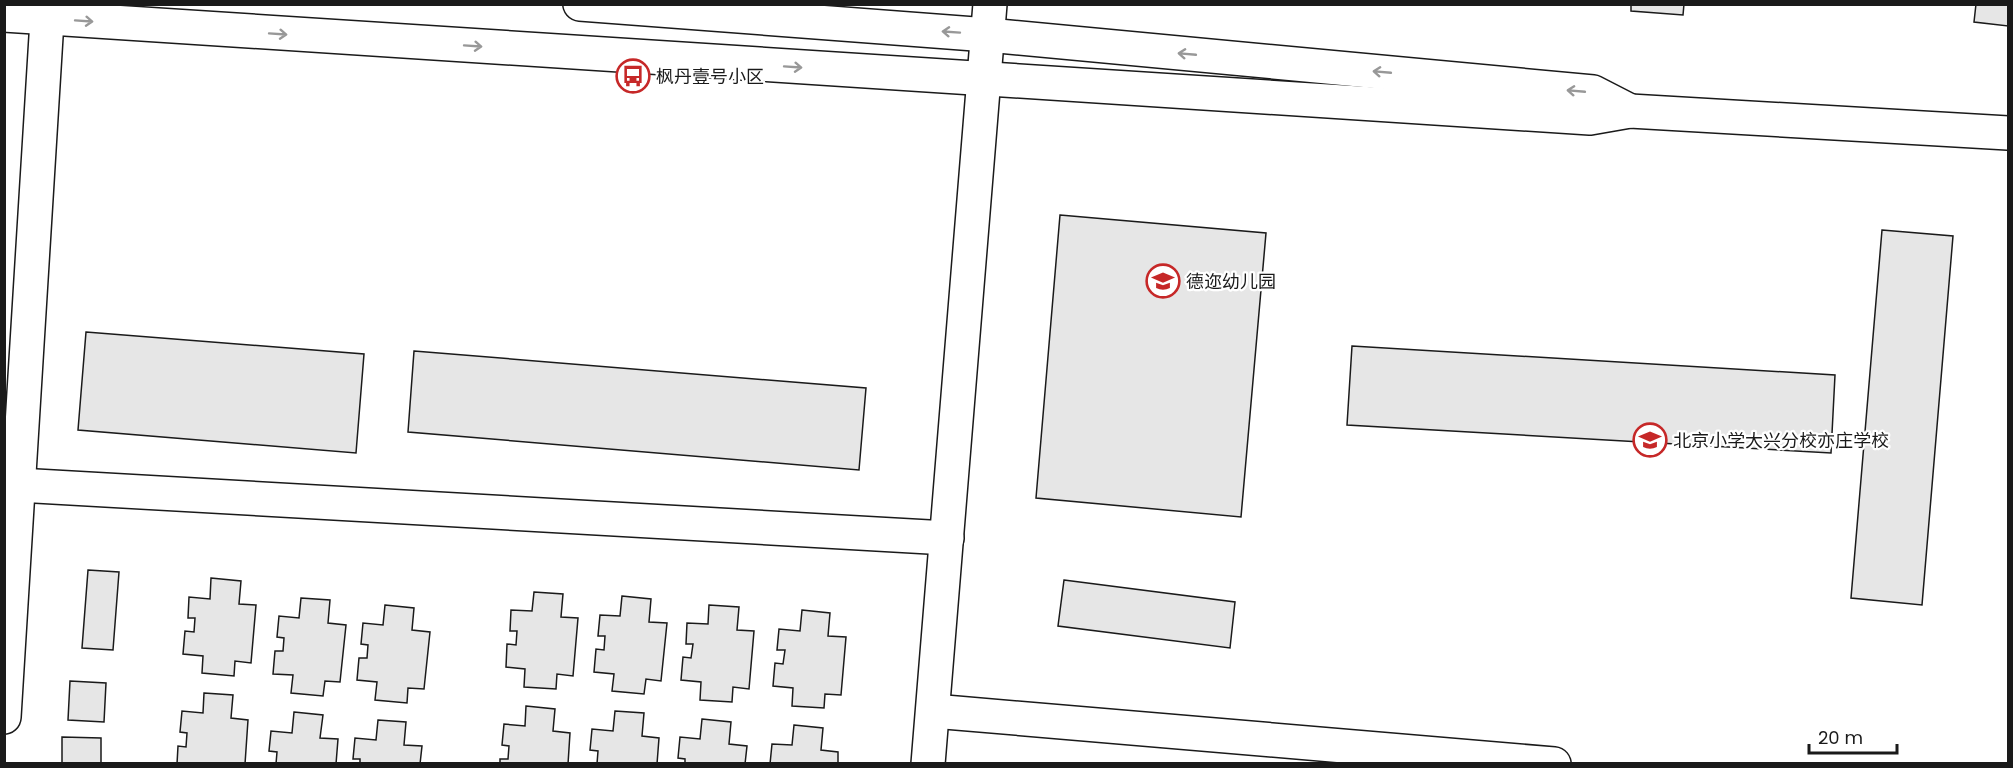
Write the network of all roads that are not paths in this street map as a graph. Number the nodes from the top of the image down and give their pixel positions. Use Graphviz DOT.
graph roads {
  1 [pos="580,4"];
  2 [pos="47,12"];
  3 [pos="4,15"];
  4 [pos="989,20"];
  5 [pos="984,79"];
  6 [pos="1630,111"];
  7 [pos="2008,133"];
  8 [pos="18,485"];
  9 [pos="946,538"];
  10 [pos="933,711"];
  11 [pos="4,717"];
  12 [pos="928,764"];
  13 [pos="1554,764"];
  4 -- 1 [label="street, one-way"];
  2 -- 3 [label="street"];
  2 -- 5 [label="street, one-way"];
  2 -- 8 [label="street"];
  4 -- 5 [label="street"];
  6 -- 4 [label="street, one-way"];
  5 -- 6 [label="street"];
  5 -- 9 [label="street"];
  6 -- 7 [label="street"];
  8 -- 9 [label="street"];
  8 -- 11 [label="street"];
  9 -- 10 [label="street"];
  10 -- 12 [label="street"];
  10 -- 13 [label="street"];
}
